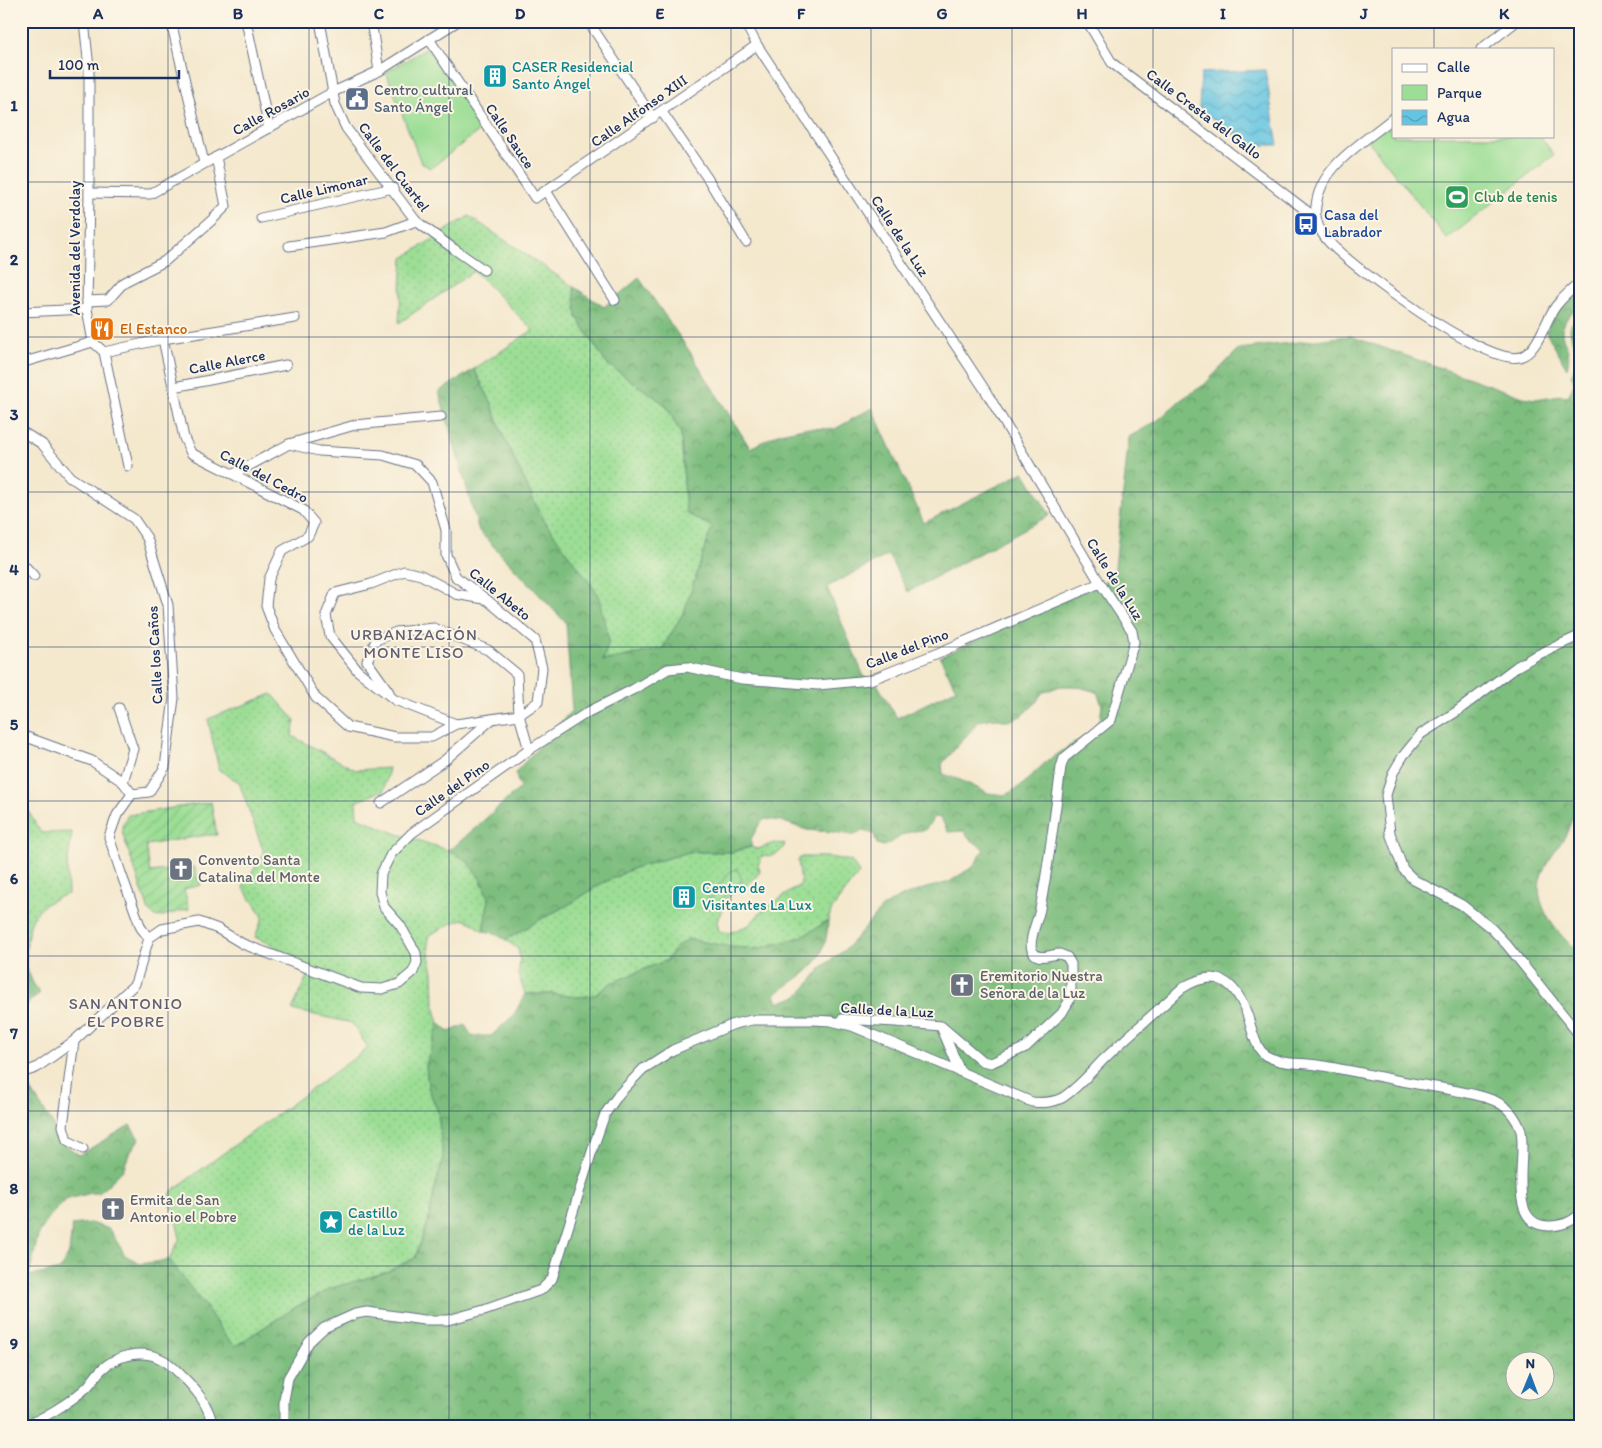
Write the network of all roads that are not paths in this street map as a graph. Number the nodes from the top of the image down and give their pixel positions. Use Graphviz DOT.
graph roads {
  1 [pos="84,21"];
  2 [pos="171,21"];
  3 [pos="246,21"];
  4 [pos="320,21"];
  5 [pos="371,21"];
  6 [pos="458,21"];
  7 [pos="588,21"];
  8 [pos="744,21"];
  9 [pos="1087,21"];
  10 [pos="1517,21"];
  11 [pos="429,39"];
  12 [pos="757,45"];
  13 [pos="1482,48"];
  14 [pos="378,71"];
  15 [pos="333,92"];
  16 [pos="658,115"];
  17 [pos="1392,119"];
  18 [pos="269,128"];
  19 [pos="216,157"];
  20 [pos="204,163"];
  21 [pos="393,188"];
  22 [pos="546,191"];
  23 [pos="89,193"];
  24 [pos="535,198"];
  25 [pos="260,218"];
  26 [pos="1316,218"];
  27 [pos="416,221"];
  28 [pos="746,242"];
  29 [pos="288,246"];
  30 [pos="484,270"];
  31 [pos="1581,282"];
  32 [pos="615,300"];
  33 [pos="87,304"];
  34 [pos="21,312"];
  35 [pos="295,318"];
  36 [pos="163,339"];
  37 [pos="92,342"];
  38 [pos="104,352"];
  39 [pos="21,363"];
  40 [pos="286,365"];
  41 [pos="174,387"];
  42 [pos="441,417"];
  43 [pos="21,431"];
  44 [pos="289,444"];
  45 [pos="128,466"];
  46 [pos="234,474"];
  47 [pos="21,562"];
  48 [pos="34,576"];
  49 [pos="1100,583"];
  50 [pos="486,599"];
  51 [pos="1581,635"];
  52 [pos="395,700"];
  53 [pos="119,708"];
  54 [pos="520,715"];
  55 [pos="493,719"];
  56 [pos="456,724"];
  57 [pos="21,735"];
  58 [pos="529,750"];
  59 [pos="123,782"];
  60 [pos="132,794"];
  61 [pos="381,803"];
  62 [pos="149,938"];
  63 [pos="831,1021"];
  64 [pos="941,1026"];
  65 [pos="1581,1037"];
  66 [pos="74,1041"];
  67 [pos="960,1071"];
  68 [pos="21,1073"];
  69 [pos="1581,1148"];
  70 [pos="82,1150"];
  71 [pos="1581,1173"];
  72 [pos="1581,1212"];
  73 [pos="21,1426"];
  74 [pos="213,1427"];
  75 [pos="284,1427"];
  1 -- 23 [label="street, Avenida del Verdolay"];
  2 -- 20 [label="street"];
  3 -- 18 [label="street"];
  4 -- 15 [label="street, Calle del Cuartel"];
  5 -- 14 [label="street"];
  6 -- 11 [label="street, Calle Rosario"];
  7 -- 16 [label="street"];
  8 -- 12 [label="street, Calle de la Luz"];
  9 -- 26 [label="street, Calle Cresta del Gallo"];
  10 -- 13 [label="street"];
  11 -- 14 [label="street, Calle Rosario"];
  11 -- 24 [label="street, Calle Sauce"];
  12 -- 16 [label="street, Calle Alfonso XIII"];
  12 -- 49 [label="street, Calle de la Luz"];
  14 -- 15 [label="street, Calle Rosario"];
  15 -- 18 [label="street, Calle Rosario"];
  15 -- 21 [label="street, Calle del Cuartel"];
  16 -- 22 [label="street, Calle Alfonso XIII"];
  16 -- 28 [label="street"];
  17 -- 26 [label="street"];
  18 -- 19 [label="street, Calle Rosario"];
  19 -- 20 [label="street, Calle Rosario"];
  19 -- 33 [label="street"];
  20 -- 23 [label="street, Calle Rosario"];
  21 -- 25 [label="street, Calle Limonar"];
  21 -- 27 [label="street, Calle del Cuartel"];
  22 -- 24 [label="street, Calle Alfonso XIII"];
  22 -- 32 [label="street"];
  23 -- 33 [label="street, Avenida del Verdolay"];
  26 -- 31 [label="street"];
  27 -- 29 [label="street"];
  27 -- 30 [label="street, Calle del Cuartel"];
  33 -- 34 [label="street"];
  33 -- 37 [label="street, Avenida del Verdolay"];
  35 -- 36 [label="street"];
  36 -- 38 [label="street"];
  36 -- 41 [label="street, Calle del Cedro"];
  37 -- 38 [label="street"];
  37 -- 39 [label="street"];
  38 -- 45 [label="street"];
  40 -- 41 [label="street, Calle Alerce"];
  41 -- 46 [label="street, Calle del Cedro"];
  42 -- 44 [label="street"];
  43 -- 60 [label="street, Calle los Caños"];
  44 -- 46 [label="street"];
  44 -- 50 [label="street, Calle Abeto"];
  46 -- 56 [label="street, Calle del Cedro"];
  47 -- 48 [label="street"];
  49 -- 58 [label="street, Calle del Pino"];
  49 -- 64 [label="street, Calle de la Luz"];
  50 -- 52 [label="street"];
  50 -- 54 [label="street, Calle Abeto"];
  51 -- 65 [label="street"];
  52 -- 54 [label="street"];
  52 -- 56 [label="street"];
  53 -- 59 [label="street"];
  54 -- 55 [label="street, Calle del Cedro"];
  54 -- 58 [label="street"];
  55 -- 56 [label="street, Calle del Cedro"];
  55 -- 61 [label="street"];
  57 -- 59 [label="street"];
  58 -- 62 [label="street, Calle del Pino"];
  59 -- 60 [label="street"];
  60 -- 62 [label="street"];
  62 -- 66 [label="street"];
  63 -- 64 [label="street, Calle de la Luz"];
  63 -- 67 [label="street"];
  63 -- 75 [label="street"];
  64 -- 67 [label="street"];
  66 -- 68 [label="street"];
  66 -- 70 [label="street"];
  67 -- 72 [label="street"];
  69 -- 71 [label="street"];
  73 -- 74 [label="street"];
}
